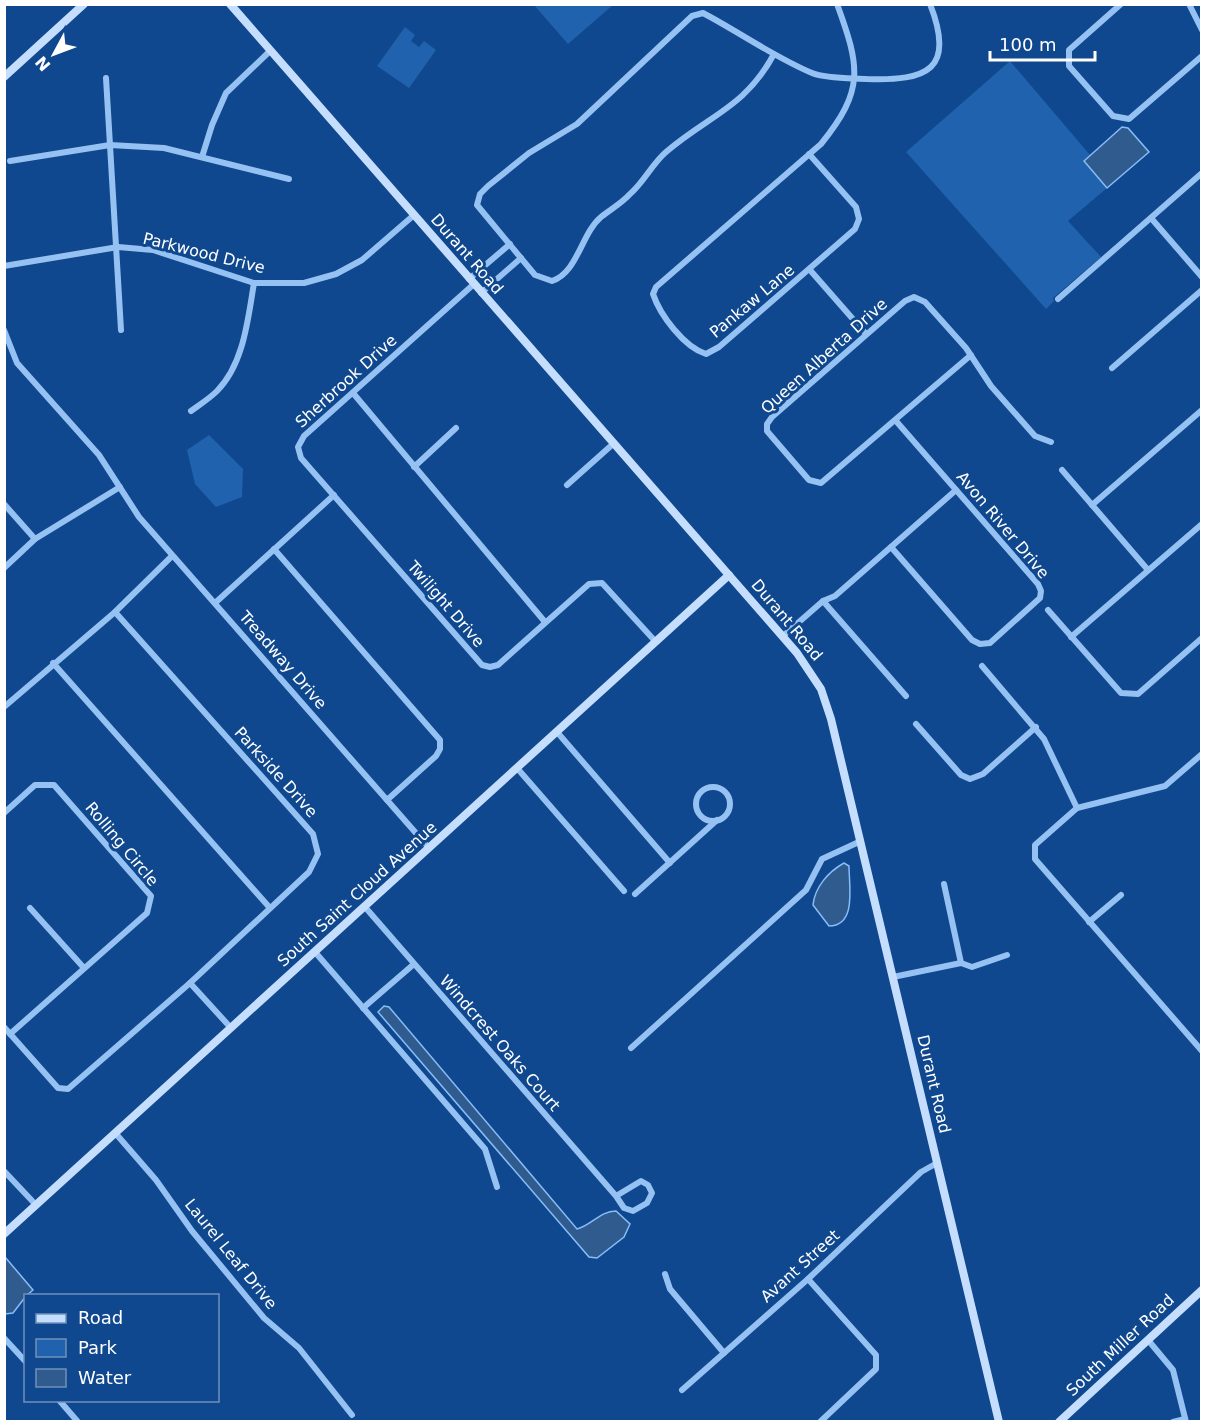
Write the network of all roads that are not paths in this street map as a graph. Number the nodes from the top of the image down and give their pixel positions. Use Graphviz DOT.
graph roads {
  1 [pos="84,4"];
  2 [pos="230,4"];
  3 [pos="837,4"];
  4 [pos="930,4"];
  5 [pos="1121,4"];
  6 [pos="1189,4"];
  7 [pos="1202,30"];
  8 [pos="270,51"];
  9 [pos="774,54"];
  10 [pos="1202,56"];
  11 [pos="4,77"];
  12 [pos="106,78"];
  13 [pos="855,78"];
  14 [pos="110,145"];
  15 [pos="809,154"];
  16 [pos="202,157"];
  17 [pos="10,161"];
  18 [pos="1202,173"];
  19 [pos="289,179"];
  20 [pos="414,215"];
  21 [pos="1151,218"];
  22 [pos="510,244"];
  23 [pos="118,247"];
  24 [pos="521,258"];
  25 [pos="4,266"];
  26 [pos="810,270"];
  27 [pos="1202,277"];
  28 [pos="471,281"];
  29 [pos="254,283"];
  30 [pos="1202,290"];
  31 [pos="481,293"];
  32 [pos="1058,299"];
  33 [pos="4,330"];
  34 [pos="121,330"];
  35 [pos="866,334"];
  36 [pos="971,355"];
  37 [pos="1112,368"];
  38 [pos="353,393"];
  39 [pos="1202,410"];
  40 [pos="191,411"];
  41 [pos="896,421"];
  42 [pos="456,428"];
  43 [pos="1051,442"];
  44 [pos="613,444"];
  45 [pos="414,467"];
  46 [pos="1062,470"];
  47 [pos="567,485"];
  48 [pos="120,487"];
  49 [pos="956,490"];
  50 [pos="334,495"];
  51 [pos="4,504"];
  52 [pos="1092,505"];
  53 [pos="1202,524"];
  54 [pos="35,539"];
  55 [pos="891,547"];
  56 [pos="274,549"];
  57 [pos="172,556"];
  58 [pos="4,568"];
  59 [pos="1148,570"];
  60 [pos="729,575"];
  61 [pos="824,601"];
  62 [pos="215,603"];
  63 [pos="1048,610"];
  64 [pos="115,612"];
  65 [pos="545,622"];
  66 [pos="783,636"];
  67 [pos="1071,637"];
  68 [pos="1202,638"];
  69 [pos="655,641"];
  70 [pos="53,663"];
  71 [pos="982,666"];
  72 [pos="906,696"];
  73 [pos="4,707"];
  74 [pos="916,724"];
  75 [pos="1036,727"];
  76 [pos="557,732"];
  77 [pos="1202,754"];
  78 [pos="517,768"];
  79 [pos="387,800"];
  80 [pos="1077,808"];
  81 [pos="4,813"];
  82 [pos="717,820"];
  83 [pos="861,841"];
  84 [pos="429,848"];
  85 [pos="669,863"];
  86 [pos="944,884"];
  87 [pos="624,891"];
  88 [pos="635,894"];
  89 [pos="1121,895"];
  90 [pos="365,907"];
  91 [pos="30,908"];
  92 [pos="270,908"];
  93 [pos="1089,922"];
  94 [pos="315,952"];
  95 [pos="1007,955"];
  96 [pos="961,963"];
  97 [pos="414,964"];
  98 [pos="84,968"];
  99 [pos="893,977"];
  100 [pos="190,983"];
  101 [pos="363,1008"];
  102 [pos="4,1028"];
  103 [pos="231,1028"];
  104 [pos="10,1034"];
  105 [pos="630,1048"];
  106 [pos="1202,1051"];
  107 [pos="117,1135"];
  108 [pos="937,1163"];
  109 [pos="4,1171"];
  110 [pos="497,1187"];
  111 [pos="616,1196"];
  112 [pos="36,1205"];
  113 [pos="4,1234"];
  114 [pos="665,1274"];
  115 [pos="808,1279"];
  116 [pos="1202,1290"];
  117 [pos="4,1338"];
  118 [pos="1148,1340"];
  119 [pos="724,1353"];
  120 [pos="24,1360"];
  121 [pos="682,1390"];
  122 [pos="60,1402"];
  123 [pos="352,1415"];
  124 [pos="1186,1420"];
  125 [pos="78,1422"];
  126 [pos="820,1422"];
  127 [pos="999,1422"];
  128 [pos="1059,1422"];
  129 [pos="1173,1422"];
  1 -- 11 [label="street"];
  2 -- 8 [label="street, Durant Road"];
  3 -- 13 [label="street, Pankaw Lane"];
  4 -- 13 [label="street"];
  5 -- 10 [label="street"];
  6 -- 7 [label="street"];
  8 -- 16 [label="street"];
  8 -- 20 [label="street, Durant Road"];
  9 -- 13 [label="street"];
  9 -- 22 [label="street"];
  9 -- 24 [label="street"];
  12 -- 14 [label="street"];
  13 -- 15 [label="street, Pankaw Lane"];
  14 -- 16 [label="street"];
  14 -- 17 [label="street"];
  14 -- 23 [label="street"];
  15 -- 26 [label="street, Pankaw Lane"];
  15 -- 26 [label="street, Pankaw Lane"];
  16 -- 19 [label="street"];
  18 -- 21 [label="street"];
  20 -- 28 [label="street, Durant Road"];
  20 -- 29 [label="street, Parkwood Drive"];
  21 -- 27 [label="street"];
  21 -- 32 [label="street"];
  22 -- 24 [label="street"];
  22 -- 28 [label="street, Sherbrook Drive"];
  23 -- 25 [label="street, Parkwood Drive"];
  23 -- 29 [label="street, Parkwood Drive"];
  23 -- 34 [label="street"];
  24 -- 31 [label="street"];
  26 -- 35 [label="street"];
  28 -- 31 [label="street, Durant Road"];
  28 -- 38 [label="street, Sherbrook Drive"];
  29 -- 40 [label="street"];
  30 -- 37 [label="street"];
  31 -- 44 [label="street, Durant Road"];
  33 -- 48 [label="street, Treadway Drive"];
  35 -- 36 [label="street, Queen Alberta Drive"];
  35 -- 41 [label="street, Queen Alberta Drive"];
  36 -- 41 [label="street, Queen Alberta Drive"];
  36 -- 43 [label="street, Queen Alberta Drive"];
  38 -- 45 [label="street"];
  38 -- 50 [label="street, Sherbrook Drive"];
  39 -- 52 [label="street"];
  41 -- 49 [label="street, Avon River Drive"];
  42 -- 45 [label="street"];
  44 -- 47 [label="street"];
  44 -- 60 [label="street, Durant Road"];
  45 -- 65 [label="street"];
  46 -- 52 [label="street"];
  48 -- 54 [label="street"];
  48 -- 57 [label="street, Treadway Drive"];
  49 -- 55 [label="street"];
  49 -- 55 [label="street, Avon River Drive"];
  50 -- 56 [label="street"];
  50 -- 65 [label="street, Twilight Drive"];
  51 -- 54 [label="street"];
  52 -- 59 [label="street"];
  53 -- 59 [label="street"];
  54 -- 58 [label="street"];
  55 -- 61 [label="street"];
  56 -- 62 [label="street"];
  56 -- 79 [label="street"];
  57 -- 62 [label="street, Treadway Drive"];
  57 -- 64 [label="street"];
  59 -- 67 [label="street"];
  60 -- 66 [label="street, Durant Road"];
  60 -- 69 [label="street, South Saint Cloud Avenue"];
  61 -- 66 [label="street"];
  61 -- 72 [label="street"];
  62 -- 79 [label="street, Treadway Drive"];
  63 -- 67 [label="street"];
  64 -- 70 [label="street"];
  64 -- 92 [label="street, Parkside Drive"];
  65 -- 69 [label="street, Twilight Drive"];
  66 -- 83 [label="street, Durant Road"];
  67 -- 68 [label="street"];
  69 -- 76 [label="street, South Saint Cloud Avenue"];
  70 -- 73 [label="street"];
  70 -- 92 [label="street"];
  71 -- 75 [label="street"];
  74 -- 75 [label="street"];
  75 -- 80 [label="street"];
  76 -- 78 [label="street, South Saint Cloud Avenue"];
  76 -- 85 [label="street"];
  77 -- 80 [label="street"];
  78 -- 84 [label="street, South Saint Cloud Avenue"];
  78 -- 87 [label="street"];
  79 -- 84 [label="street, Treadway Drive"];
  80 -- 93 [label="street"];
  81 -- 98 [label="street, Rolling Circle"];
  82 -- 82 [label="street"];
  82 -- 85 [label="street"];
  83 -- 99 [label="street, Durant Road"];
  83 -- 105 [label="street"];
  84 -- 90 [label="street, South Saint Cloud Avenue"];
  85 -- 88 [label="street"];
  86 -- 96 [label="street"];
  89 -- 93 [label="street"];
  90 -- 94 [label="street, South Saint Cloud Avenue"];
  90 -- 97 [label="street, Windcrest Oaks Court"];
  91 -- 98 [label="street"];
  92 -- 100 [label="street, Parkside Drive"];
  93 -- 106 [label="street"];
  94 -- 101 [label="street"];
  94 -- 103 [label="street, South Saint Cloud Avenue"];
  95 -- 96 [label="street"];
  96 -- 99 [label="street"];
  97 -- 101 [label="street"];
  97 -- 111 [label="street, Windcrest Oaks Court"];
  98 -- 104 [label="street, Rolling Circle"];
  99 -- 108 [label="street, Durant Road"];
  100 -- 103 [label="street"];
  100 -- 104 [label="street, Parkside Drive"];
  101 -- 110 [label="street"];
  102 -- 104 [label="street, Parkside Drive"];
  103 -- 107 [label="street, South Saint Cloud Avenue"];
  107 -- 112 [label="street, South Saint Cloud Avenue"];
  107 -- 123 [label="street, Laurel Leaf Drive"];
  108 -- 115 [label="street, Avant Street"];
  108 -- 127 [label="street, Durant Road"];
  109 -- 112 [label="street"];
  111 -- 111 [label="street, Windcrest Oaks Court"];
  112 -- 113 [label="street, South Saint Cloud Avenue"];
  114 -- 119 [label="street"];
  115 -- 119 [label="street, Avant Street"];
  115 -- 126 [label="street"];
  116 -- 118 [label="street, South Miller Road"];
  117 -- 120 [label="street"];
  118 -- 124 [label="street"];
  118 -- 128 [label="street, South Miller Road"];
  119 -- 121 [label="street, Avant Street"];
  122 -- 125 [label="street"];
  124 -- 129 [label="street"];
}
